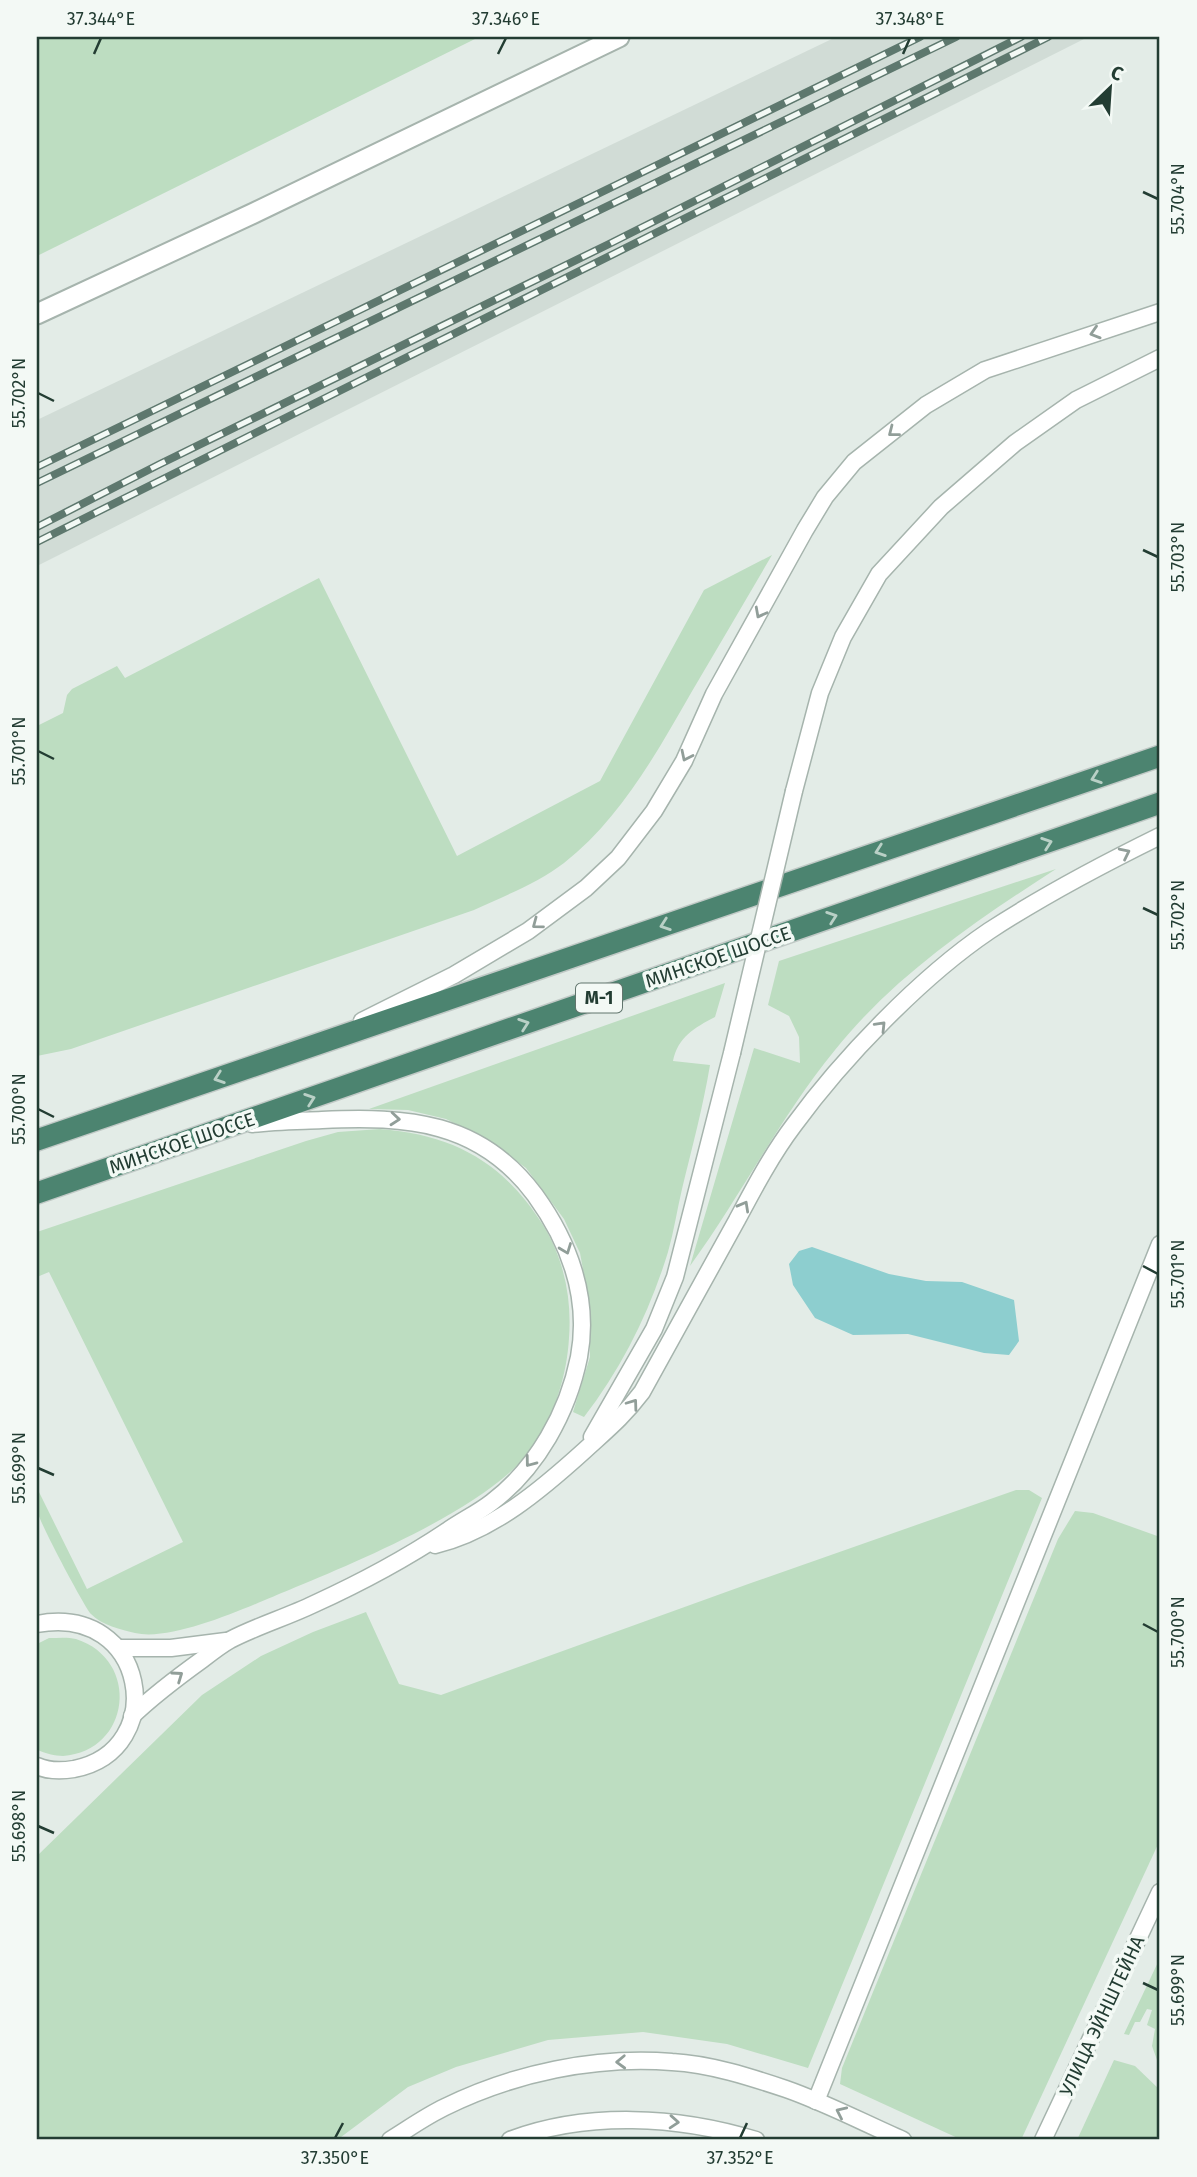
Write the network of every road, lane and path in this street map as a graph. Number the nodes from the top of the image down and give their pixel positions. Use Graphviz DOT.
graph roads {
  1 [pos="618,37"];
  2 [pos="1160,312"];
  3 [pos="37,314"];
  4 [pos="1160,358"];
  5 [pos="1160,755"];
  6 [pos="1160,803"];
  7 [pos="1160,836"];
  8 [pos="306,1048"];
  9 [pos="229,1127"];
  10 [pos="37,1140"];
  11 [pos="37,1193"];
  12 [pos="1160,1244"];
  13 [pos="583,1451"];
  14 [pos="424,1548"];
  15 [pos="37,1623"];
  16 [pos="229,1641"];
  17 [pos="119,1648"];
  18 [pos="132,1716"];
  19 [pos="37,1766"];
  20 [pos="1160,1892"];
  21 [pos="816,2101"];
  22 [pos="390,2140"];
  23 [pos="510,2140"];
  24 [pos="756,2140"];
  25 [pos="903,2140"];
  26 [pos="1044,2140"];
  1 -- 3 [label="street"];
  2 -- 8 [label="street, one-way"];
  4 -- 13 [label="street, bridge"];
  5 -- 8 [label="highway, М-1, one-way"];
  9 -- 6 [label="highway, МИНСКОЕ ШОССЕ / М-1, one-way"];
  13 -- 7 [label="street, one-way"];
  8 -- 10 [label="highway, М-1, one-way"];
  9 -- 11 [label="highway, МИНСКОЕ ШОССЕ / М-1"];
  9 -- 14 [label="street, one-way"];
  12 -- 21 [label="street"];
  13 -- 14 [label="street"];
  14 -- 16 [label="street"];
  15 -- 17 [label="street"];
  16 -- 17 [label="street"];
  18 -- 16 [label="street, one-way"];
  17 -- 18 [label="street"];
  18 -- 19 [label="street"];
  20 -- 26 [label="street, УЛИЦА ЭЙНШТЕЙНА"];
  21 -- 22 [label="street, one-way"];
  25 -- 21 [label="street, one-way"];
  23 -- 24 [label="street, one-way"];
}
